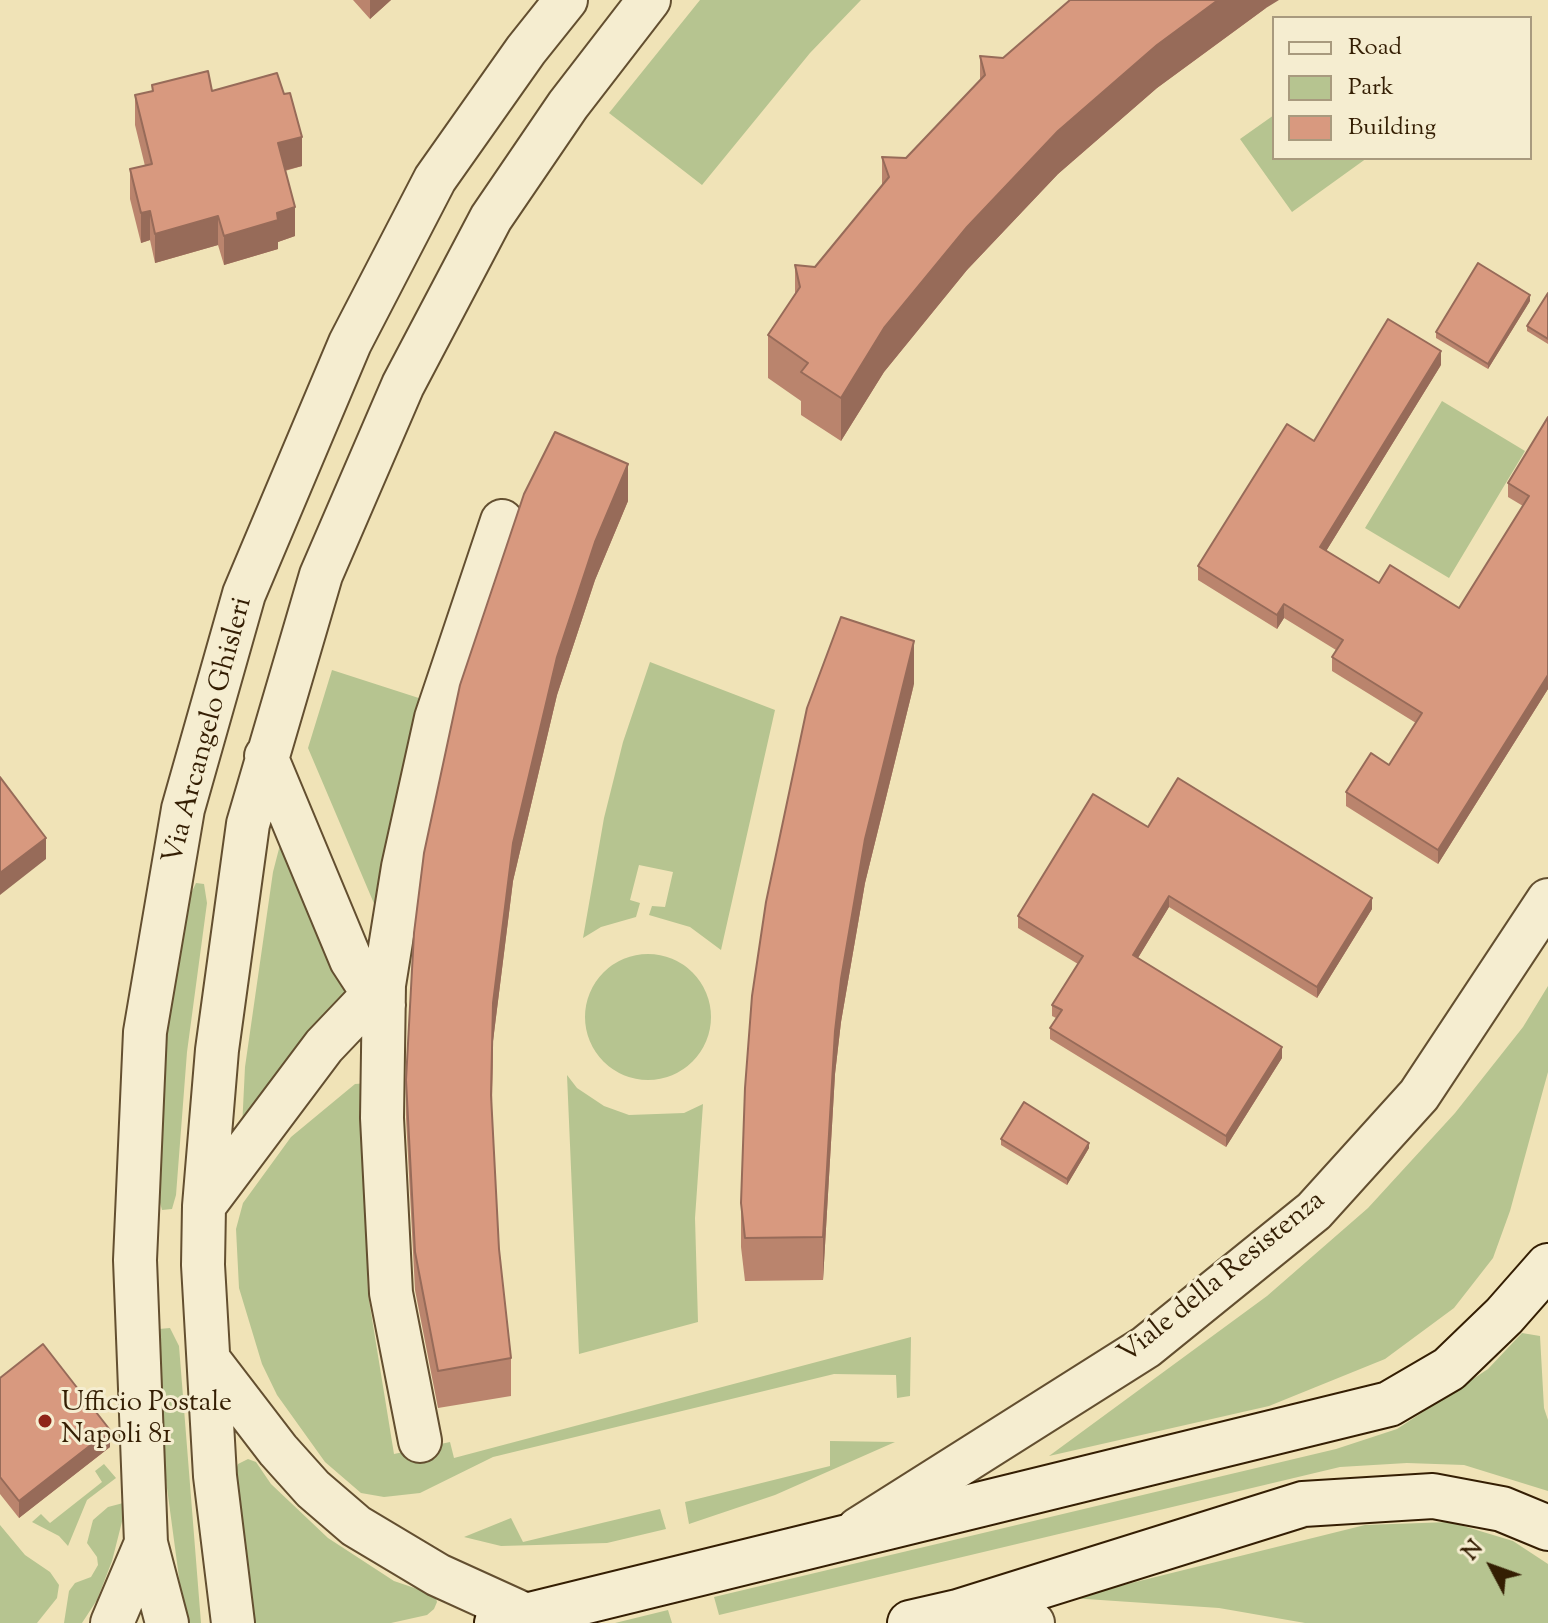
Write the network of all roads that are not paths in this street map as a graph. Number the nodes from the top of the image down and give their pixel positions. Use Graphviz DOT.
graph roads {
  1 [pos="566,0"];
  2 [pos="649,0"];
  3 [pos="502,521"];
  4 [pos="266,756"];
  5 [pos="183,809"];
  6 [pos="248,824"];
  7 [pos="1548,900"];
  8 [pos="384,995"];
  9 [pos="204,1206"];
  10 [pos="135,1260"];
  11 [pos="203,1265"];
  12 [pos="1548,1266"];
  13 [pos="209,1360"];
  14 [pos="420,1441"];
  15 [pos="1548,1528"];
  16 [pos="848,1536"];
  17 [pos="146,1543"];
  18 [pos="958,1612"];
  19 [pos="512,1619"];
  20 [pos="112,1623"];
  21 [pos="167,1623"];
  22 [pos="233,1623"];
  23 [pos="910,1623"];
  24 [pos="1033,1623"];
  1 -- 5 [label="street, Via Arcangelo Ghisleri"];
  2 -- 4 [label="street"];
  3 -- 8 [label="street"];
  4 -- 6 [label="street"];
  4 -- 8 [label="street"];
  5 -- 6 [label="street"];
  5 -- 10 [label="street, Via Arcangelo Ghisleri"];
  6 -- 9 [label="street"];
  7 -- 16 [label="street, Viale della Resistenza"];
  8 -- 9 [label="street"];
  8 -- 14 [label="street"];
  9 -- 11 [label="street"];
  10 -- 11 [label="street"];
  10 -- 17 [label="street, Via Arcangelo Ghisleri"];
  11 -- 13 [label="street"];
  12 -- 16 [label="street, Viale della Resistenza"];
  13 -- 19 [label="street"];
  13 -- 22 [label="street"];
  15 -- 18 [label="street"];
  16 -- 19 [label="street, Viale della Resistenza"];
  17 -- 20 [label="street, Via Arcangelo Ghisleri"];
  17 -- 21 [label="street, Via Arcangelo Ghisleri"];
  18 -- 23 [label="street"];
  18 -- 24 [label="street"];
}
